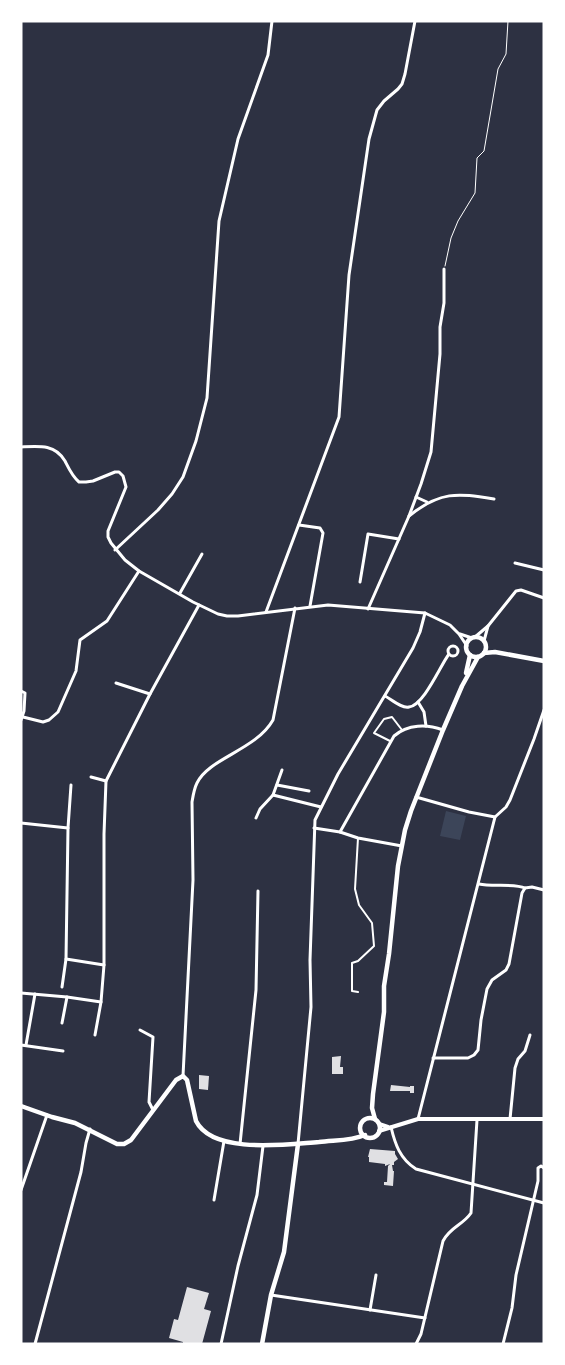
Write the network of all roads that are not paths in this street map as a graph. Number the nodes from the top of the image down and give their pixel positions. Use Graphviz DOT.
graph roads {
  1 [pos="272,21"];
  2 [pos="415,21"];
  3 [pos="444,269"];
  4 [pos="21,446"];
  5 [pos="416,497"];
  6 [pos="494,499"];
  7 [pos="427,502"];
  8 [pos="409,516"];
  9 [pos="299,525"];
  10 [pos="399,540"];
  11 [pos="115,550"];
  12 [pos="202,554"];
  13 [pos="515,563"];
  14 [pos="544,570"];
  15 [pos="139,571"];
  16 [pos="360,582"];
  17 [pos="180,594"];
  18 [pos="544,598"];
  19 [pos="199,605"];
  20 [pos="310,606"];
  21 [pos="295,608"];
  22 [pos="368,609"];
  23 [pos="266,612"];
  24 [pos="425,614"];
  25 [pos="488,626"];
  26 [pos="459,634"];
  27 [pos="474,638"];
  28 [pos="484,641"];
  29 [pos="466,646"];
  30 [pos="486,647"];
  31 [pos="495,652"];
  32 [pos="484,653"];
  33 [pos="449,654"];
  34 [pos="470,655"];
  35 [pos="478,657"];
  36 [pos="544,661"];
  37 [pos="116,683"];
  38 [pos="462,686"];
  39 [pos="21,691"];
  40 [pos="150,694"];
  41 [pos="385,696"];
  42 [pos="418,702"];
  43 [pos="544,710"];
  44 [pos="22,718"];
  45 [pos="426,726"];
  46 [pos="403,730"];
  47 [pos="443,730"];
  48 [pos="390,742"];
  49 [pos="282,770"];
  50 [pos="91,778"];
  51 [pos="106,781"];
  52 [pos="71,785"];
  53 [pos="277,785"];
  54 [pos="309,791"];
  55 [pos="273,795"];
  56 [pos="416,797"];
  57 [pos="321,807"];
  58 [pos="495,817"];
  59 [pos="256,818"];
  60 [pos="21,823"];
  61 [pos="68,828"];
  62 [pos="314,828"];
  63 [pos="340,832"];
  64 [pos="358,838"];
  65 [pos="402,846"];
  66 [pos="479,884"];
  67 [pos="525,888"];
  68 [pos="544,890"];
  69 [pos="258,891"];
  70 [pos="66,959"];
  71 [pos="104,965"];
  72 [pos="62,987"];
  73 [pos="358,992"];
  74 [pos="21,993"];
  75 [pos="35,994"];
  76 [pos="67,997"];
  77 [pos="101,1002"];
  78 [pos="62,1023"];
  79 [pos="140,1030"];
  80 [pos="95,1035"];
  81 [pos="530,1035"];
  82 [pos="23,1045"];
  83 [pos="62,1051"];
  84 [pos="434,1058"];
  85 [pos="184,1076"];
  86 [pos="21,1106"];
  87 [pos="372,1108"];
  88 [pos="153,1110"];
  89 [pos="46,1115"];
  90 [pos="368,1118"];
  91 [pos="375,1119"];
  92 [pos="418,1119"];
  93 [pos="544,1119"];
  94 [pos="477,1120"];
  95 [pos="510,1120"];
  96 [pos="380,1124"];
  97 [pos="390,1127"];
  98 [pos="90,1129"];
  99 [pos="361,1130"];
  100 [pos="380,1131"];
  101 [pos="364,1135"];
  102 [pos="352,1138"];
  103 [pos="224,1141"];
  104 [pos="240,1144"];
  105 [pos="298,1144"];
  106 [pos="263,1146"];
  107 [pos="544,1168"];
  108 [pos="473,1184"];
  109 [pos="21,1190"];
  110 [pos="214,1200"];
  111 [pos="534,1200"];
  112 [pos="544,1203"];
  113 [pos="376,1275"];
  114 [pos="272,1295"];
  115 [pos="370,1310"];
  116 [pos="425,1318"];
  117 [pos="35,1344"];
  118 [pos="221,1344"];
  119 [pos="262,1344"];
  120 [pos="416,1344"];
  121 [pos="503,1344"];
  1 -- 11 [label="street"];
  2 -- 9 [label="street"];
  3 -- 5 [label="street"];
  4 -- 11 [label="street"];
  5 -- 7 [label="street"];
  5 -- 8 [label="street"];
  6 -- 7 [label="street"];
  7 -- 8 [label="street"];
  8 -- 10 [label="street"];
  9 -- 20 [label="street"];
  9 -- 23 [label="street"];
  10 -- 16 [label="street"];
  10 -- 22 [label="street"];
  11 -- 15 [label="street"];
  12 -- 17 [label="street"];
  13 -- 14 [label="street"];
  15 -- 17 [label="street"];
  15 -- 44 [label="street"];
  17 -- 19 [label="street"];
  18 -- 25 [label="street"];
  19 -- 23 [label="street"];
  19 -- 40 [label="street"];
  20 -- 21 [label="street"];
  20 -- 22 [label="street"];
  21 -- 23 [label="street"];
  21 -- 85 [label="street"];
  22 -- 24 [label="street"];
  24 -- 26 [label="street"];
  24 -- 41 [label="street"];
  25 -- 27 [label="street"];
  25 -- 28 [label="street"];
  26 -- 27 [label="street"];
  26 -- 29 [label="street"];
  27 -- 28 [label="main road"];
  27 -- 29 [label="main road"];
  28 -- 30 [label="main road"];
  29 -- 34 [label="main road"];
  30 -- 31 [label="main road"];
  30 -- 32 [label="main road"];
  31 -- 32 [label="main road"];
  31 -- 36 [label="main road"];
  32 -- 35 [label="main road"];
  33 -- 42 [label="street"];
  34 -- 35 [label="main road"];
  34 -- 38 [label="main road"];
  35 -- 38 [label="main road"];
  37 -- 40 [label="street"];
  38 -- 47 [label="main road"];
  39 -- 44 [label="street"];
  40 -- 51 [label="street"];
  41 -- 42 [label="street"];
  41 -- 57 [label="street"];
  42 -- 45 [label="street"];
  43 -- 58 [label="street"];
  45 -- 46 [label="street"];
  45 -- 47 [label="street"];
  46 -- 48 [label="street"];
  46 -- 48 [label="lane"];
  47 -- 56 [label="main road"];
  48 -- 63 [label="street"];
  49 -- 53 [label="street"];
  50 -- 51 [label="street"];
  51 -- 71 [label="street"];
  52 -- 61 [label="street"];
  53 -- 54 [label="street"];
  53 -- 55 [label="street"];
  55 -- 57 [label="street"];
  55 -- 59 [label="street"];
  56 -- 58 [label="street"];
  56 -- 65 [label="main road"];
  57 -- 62 [label="street"];
  58 -- 66 [label="street"];
  60 -- 61 [label="street"];
  61 -- 70 [label="street"];
  62 -- 63 [label="street"];
  62 -- 105 [label="street"];
  63 -- 64 [label="street"];
  64 -- 65 [label="street"];
  64 -- 73 [label="lane"];
  65 -- 87 [label="main road"];
  66 -- 67 [label="street"];
  66 -- 84 [label="street"];
  67 -- 68 [label="street"];
  67 -- 84 [label="street"];
  69 -- 104 [label="street"];
  70 -- 71 [label="street"];
  70 -- 72 [label="street"];
  71 -- 77 [label="street"];
  74 -- 75 [label="street"];
  75 -- 76 [label="street"];
  75 -- 82 [label="street"];
  76 -- 77 [label="street"];
  76 -- 78 [label="street"];
  77 -- 80 [label="street"];
  79 -- 88 [label="street"];
  81 -- 95 [label="street"];
  82 -- 83 [label="street"];
  84 -- 92 [label="street"];
  85 -- 88 [label="main road"];
  85 -- 103 [label="main road"];
  86 -- 89 [label="main road"];
  87 -- 90 [label="main road"];
  87 -- 91 [label="main road"];
  88 -- 98 [label="main road"];
  89 -- 98 [label="main road"];
  89 -- 109 [label="street"];
  90 -- 91 [label="main road"];
  90 -- 99 [label="main road"];
  91 -- 96 [label="main road"];
  92 -- 94 [label="street"];
  92 -- 97 [label="street"];
  93 -- 95 [label="street"];
  94 -- 95 [label="street"];
  94 -- 108 [label="street"];
  96 -- 97 [label="street"];
  96 -- 100 [label="main road"];
  97 -- 100 [label="street"];
  97 -- 108 [label="street"];
  98 -- 117 [label="street"];
  99 -- 101 [label="main road"];
  99 -- 102 [label="main road"];
  100 -- 101 [label="main road"];
  101 -- 102 [label="main road"];
  102 -- 105 [label="main road"];
  103 -- 104 [label="main road"];
  103 -- 110 [label="street"];
  104 -- 106 [label="main road"];
  105 -- 106 [label="main road"];
  105 -- 114 [label="main road"];
  106 -- 118 [label="street"];
  107 -- 111 [label="street"];
  108 -- 111 [label="street"];
  108 -- 116 [label="street"];
  111 -- 112 [label="street"];
  111 -- 121 [label="street"];
  113 -- 115 [label="street"];
  114 -- 115 [label="street"];
  114 -- 119 [label="main road"];
  115 -- 116 [label="street"];
  116 -- 120 [label="street"];
}
